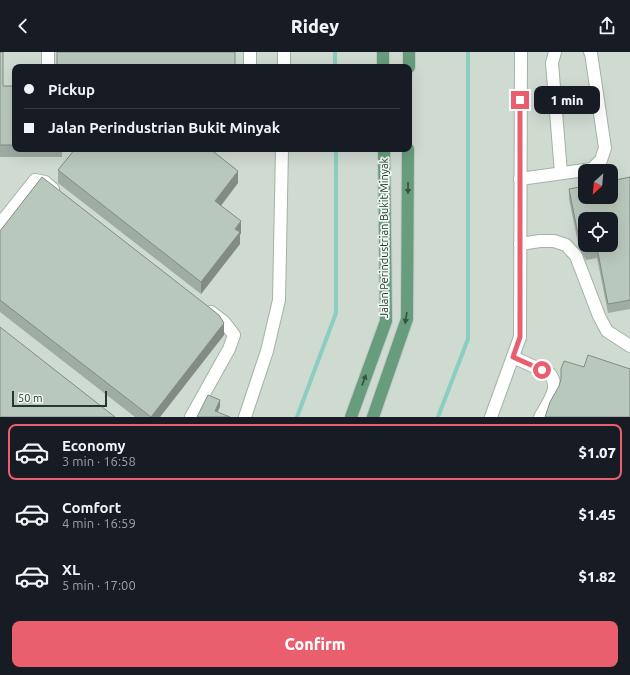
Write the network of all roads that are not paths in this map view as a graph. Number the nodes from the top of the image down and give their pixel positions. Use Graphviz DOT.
graph roads {
  1 [pos="48,52"];
  2 [pos="250,52"];
  3 [pos="284,52"];
  4 [pos="383,52"];
  5 [pos="409,52"];
  6 [pos="520,52"];
  7 [pos="555,52"];
  8 [pos="590,52"];
  9 [pos="48,64"];
  10 [pos="250,64"];
  11 [pos="284,64"];
  12 [pos="383,64"];
  13 [pos="408,64"];
  14 [pos="282,152"];
  15 [pos="384,152"];
  16 [pos="408,152"];
  17 [pos="561,173"];
  18 [pos="520,178"];
  19 [pos="64,196"];
  20 [pos="0,224"];
  21 [pos="520,244"];
  22 [pos="199,302"];
  23 [pos="630,346"];
  24 [pos="513,357"];
  25 [pos="191,417"];
  26 [pos="245,417"];
  27 [pos="351,417"];
  28 [pos="373,417"];
  29 [pos="491,417"];
  30 [pos="540,417"];
  1 -- 9 [label="street"];
  2 -- 10 [label="street"];
  3 -- 11 [label="street"];
  4 -- 12 [label="main road"];
  5 -- 13 [label="main road"];
  6 -- 18 [label="street"];
  7 -- 17 [label="street"];
  8 -- 17 [label="street"];
  14 -- 26 [label="street"];
  27 -- 15 [label="main road, Jalan Perindustrian Bukit Minyak, one-way"];
  16 -- 28 [label="main road, Jalan Perindustrian Bukit Minyak, one-way"];
  17 -- 18 [label="street"];
  18 -- 21 [label="street"];
  19 -- 20 [label="street"];
  21 -- 23 [label="street"];
  21 -- 24 [label="street"];
  22 -- 25 [label="street"];
  24 -- 29 [label="street"];
  24 -- 30 [label="street"];
}
